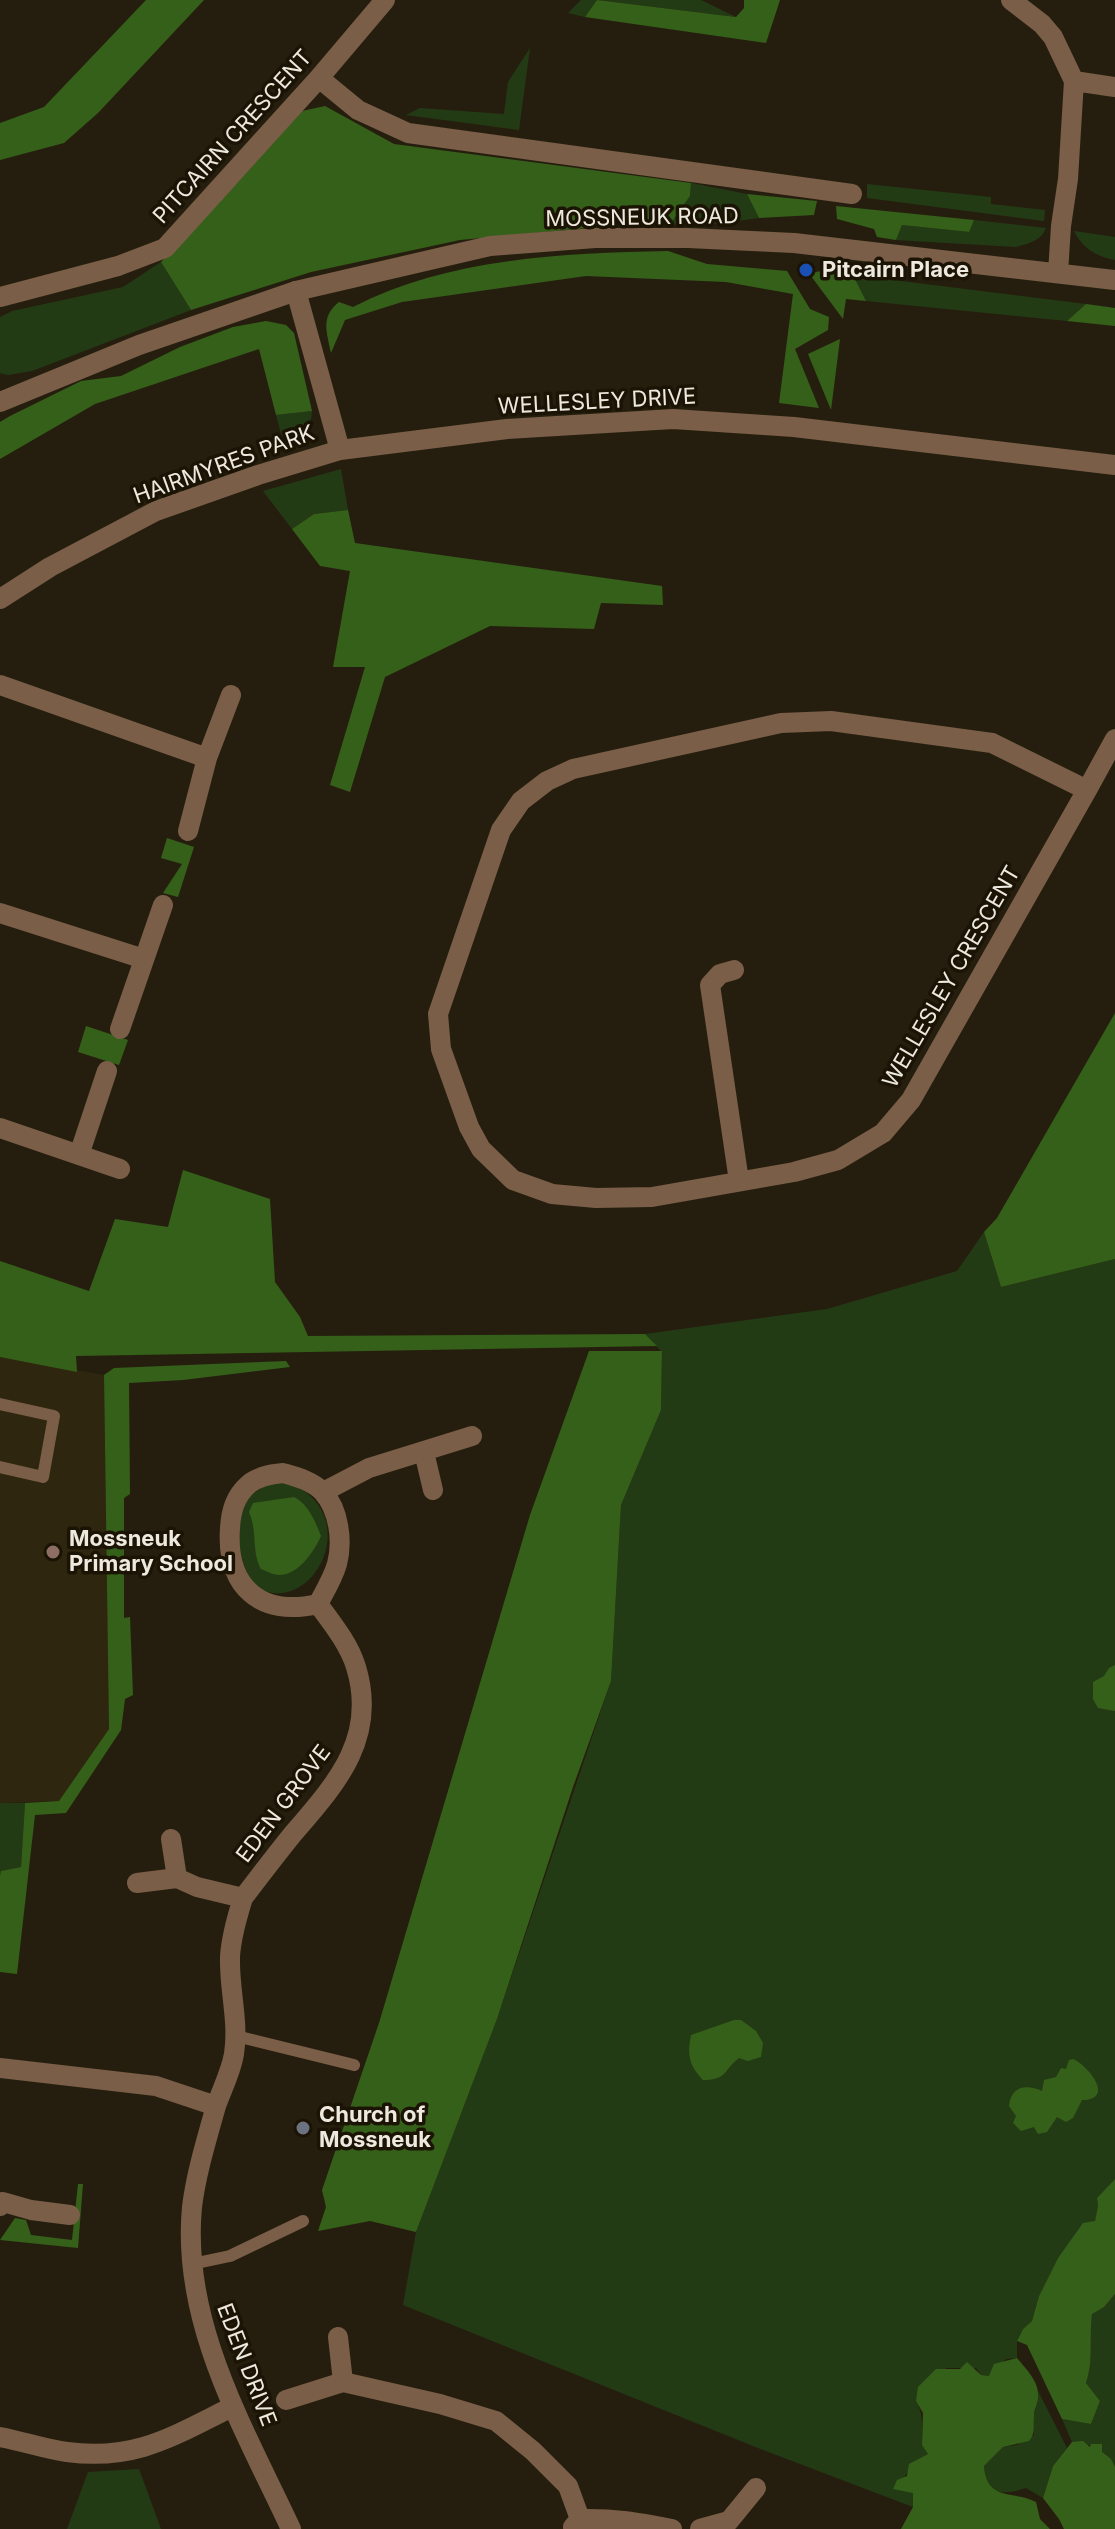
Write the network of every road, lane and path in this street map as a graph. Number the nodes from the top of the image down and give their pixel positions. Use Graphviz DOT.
graph roads {
  1 [pos="385,0"];
  2 [pos="1011,0"];
  3 [pos="319,78"];
  4 [pos="1074,81"];
  5 [pos="1115,87"];
  6 [pos="852,194"];
  7 [pos="1058,273"];
  8 [pos="1115,280"];
  9 [pos="296,291"];
  10 [pos="0,297"];
  11 [pos="0,402"];
  12 [pos="340,450"];
  13 [pos="1115,465"];
  14 [pos="0,599"];
  15 [pos="0,685"];
  16 [pos="231,695"];
  17 [pos="1115,739"];
  18 [pos="207,758"];
  19 [pos="1087,790"];
  20 [pos="188,831"];
  21 [pos="163,905"];
  22 [pos="0,913"];
  23 [pos="144,959"];
  24 [pos="734,970"];
  25 [pos="120,1029"];
  26 [pos="107,1071"];
  27 [pos="0,1128"];
  28 [pos="79,1155"];
  29 [pos="120,1169"];
  30 [pos="739,1181"];
  31 [pos="0,1404"];
  32 [pos="472,1436"];
  33 [pos="424,1452"];
  34 [pos="0,1467"];
  35 [pos="433,1490"];
  36 [pos="323,1492"];
  37 [pos="318,1604"];
  38 [pos="171,1839"];
  39 [pos="177,1878"];
  40 [pos="137,1883"];
  41 [pos="243,1898"];
  42 [pos="236,2036"];
  43 [pos="354,2065"];
  44 [pos="0,2068"];
  45 [pos="216,2106"];
  46 [pos="202,2163"];
  47 [pos="0,2206"];
  48 [pos="70,2215"];
  49 [pos="303,2221"];
  50 [pos="192,2264"];
  51 [pos="338,2337"];
  52 [pos="343,2382"];
  53 [pos="286,2400"];
  54 [pos="232,2407"];
  55 [pos="0,2437"];
  56 [pos="756,2488"];
  57 [pos="575,2524"];
  58 [pos="733,2525"];
  59 [pos="291,2529"];
  60 [pos="672,2529"];
  61 [pos="700,2529"];
  1 -- 3 [label="street, PITCAIRN CRESCENT"];
  2 -- 4 [label="street"];
  3 -- 6 [label="street"];
  3 -- 10 [label="street, PITCAIRN CRESCENT"];
  4 -- 5 [label="street"];
  4 -- 7 [label="street"];
  7 -- 8 [label="street, MOSSNEUK ROAD"];
  7 -- 9 [label="street, MOSSNEUK ROAD"];
  9 -- 11 [label="street, MOSSNEUK ROAD"];
  9 -- 12 [label="street"];
  12 -- 13 [label="street, WELLESLEY DRIVE"];
  12 -- 14 [label="street, HAIRMYRES PARK"];
  15 -- 18 [label="street"];
  16 -- 18 [label="street"];
  17 -- 19 [label="street, WELLESLEY CRESCENT"];
  18 -- 20 [label="street"];
  19 -- 30 [label="street, WELLESLEY CRESCENT"];
  19 -- 30 [label="street, WELLESLEY CRESCENT"];
  21 -- 23 [label="street"];
  22 -- 23 [label="street"];
  23 -- 25 [label="street"];
  24 -- 30 [label="street"];
  26 -- 28 [label="street"];
  27 -- 28 [label="street"];
  28 -- 29 [label="street"];
  31 -- 34 [label="lane"];
  32 -- 33 [label="street"];
  33 -- 35 [label="street"];
  33 -- 36 [label="street"];
  36 -- 37 [label="street"];
  36 -- 37 [label="street"];
  37 -- 41 [label="street, EDEN GROVE"];
  38 -- 39 [label="street"];
  39 -- 40 [label="street, EDEN GROVE"];
  39 -- 41 [label="street, EDEN GROVE"];
  41 -- 42 [label="street, EDEN GROVE"];
  42 -- 43 [label="lane"];
  42 -- 45 [label="street, EDEN GROVE"];
  44 -- 45 [label="street"];
  45 -- 46 [label="street, EDEN GROVE"];
  46 -- 50 [label="street, EDEN DRIVE"];
  47 -- 48 [label="street"];
  49 -- 50 [label="lane"];
  50 -- 54 [label="street, EDEN DRIVE"];
  51 -- 52 [label="street"];
  52 -- 53 [label="street"];
  52 -- 57 [label="street"];
  54 -- 55 [label="street"];
  54 -- 59 [label="street, EDEN DRIVE"];
  56 -- 58 [label="street"];
  57 -- 60 [label="street"];
  58 -- 61 [label="street"];
}
